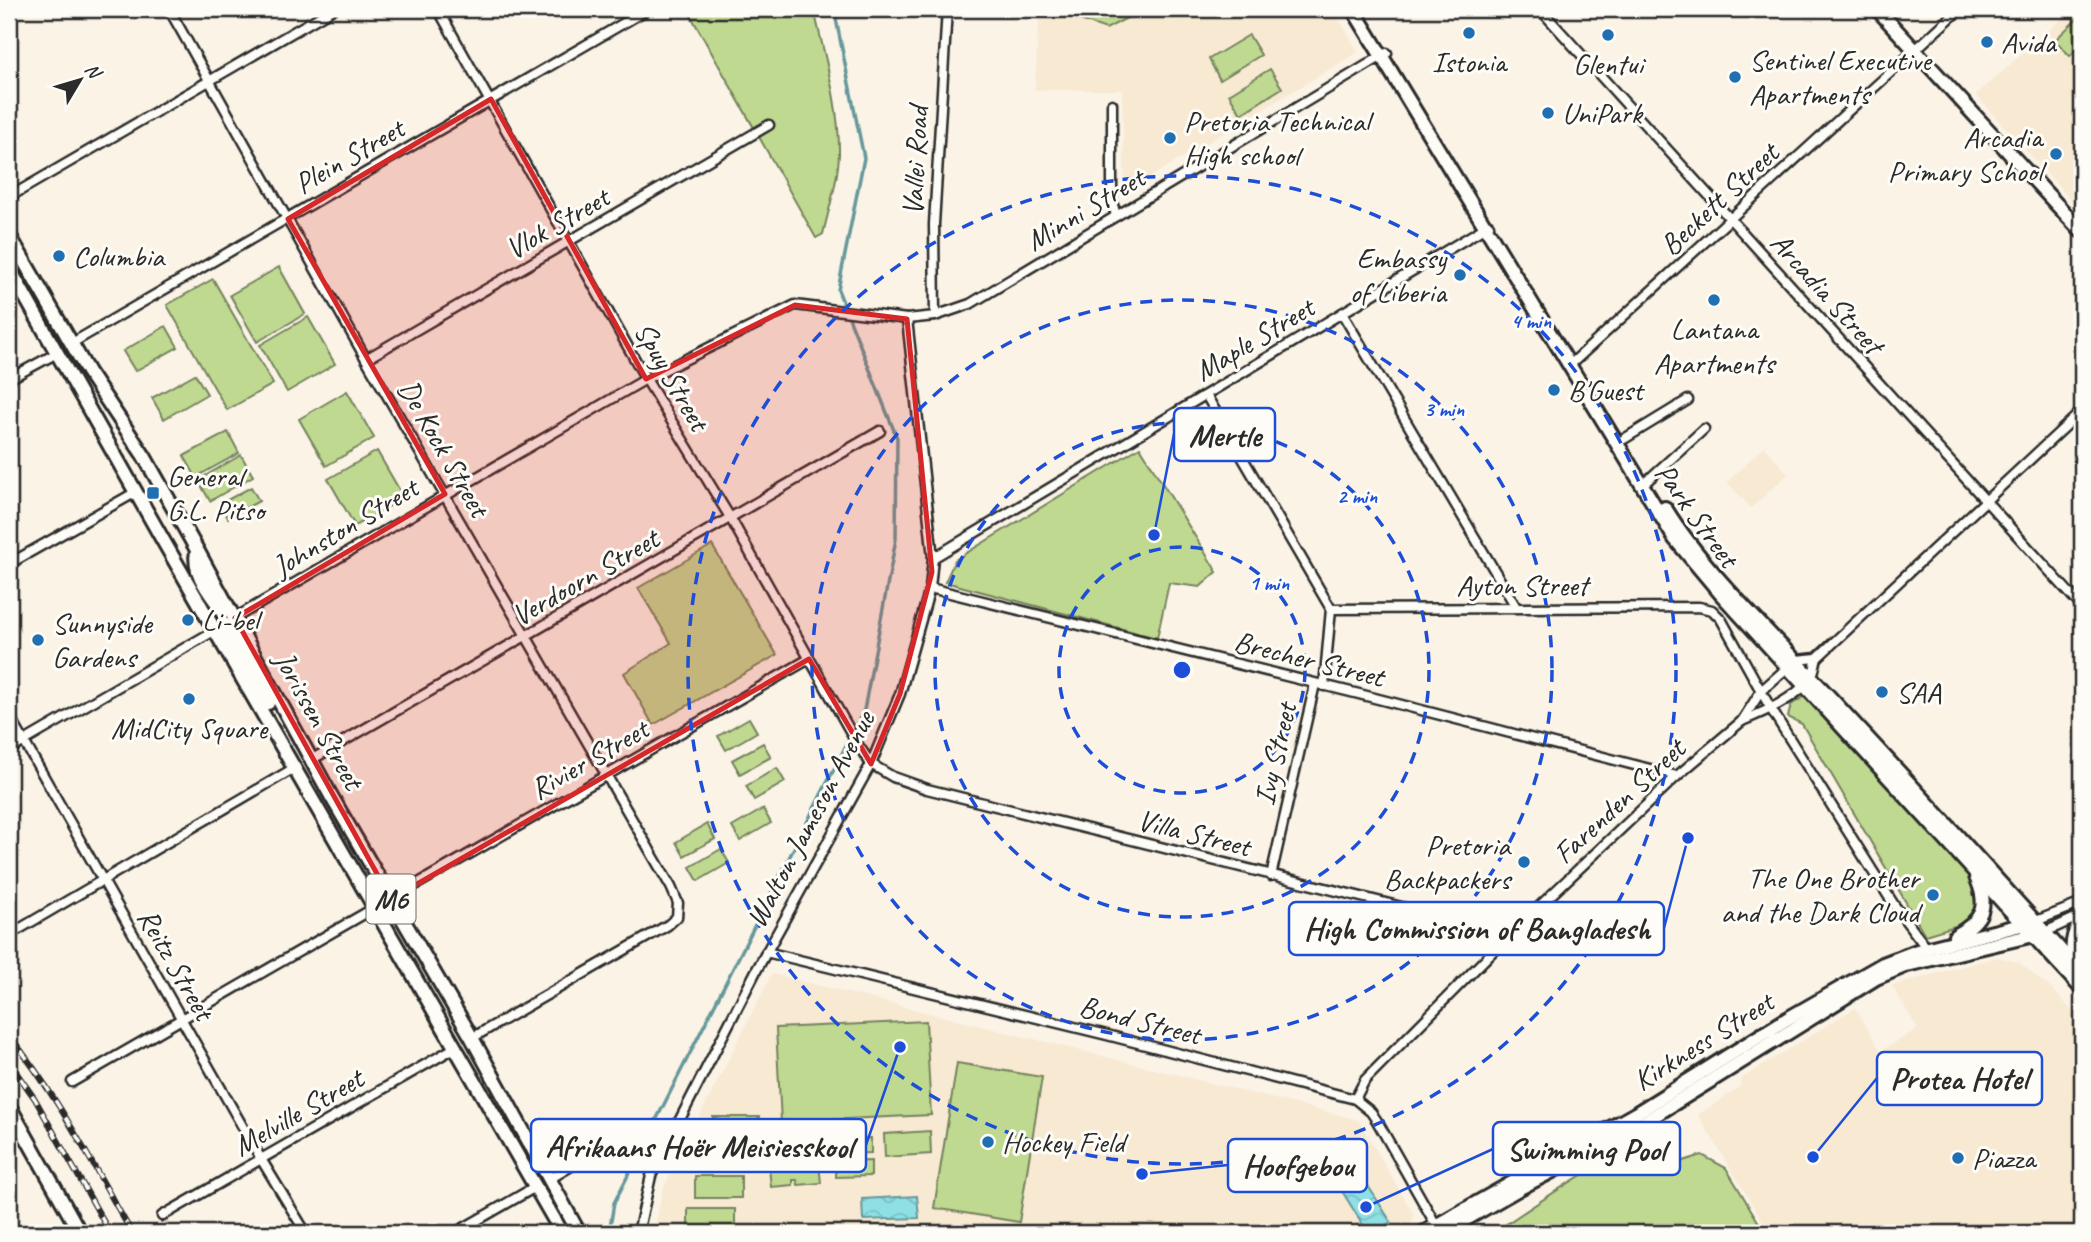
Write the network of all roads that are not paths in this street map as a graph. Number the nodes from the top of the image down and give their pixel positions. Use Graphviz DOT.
graph roads {
  1 [pos="169,9"];
  2 [pos="333,9"];
  3 [pos="439,9"];
  4 [pos="648,9"];
  5 [pos="947,9"];
  6 [pos="1353,9"];
  7 [pos="1361,9"];
  8 [pos="1540,9"];
  9 [pos="1877,9"];
  10 [pos="1960,9"];
  11 [pos="1915,50"];
  12 [pos="1384,55"];
  13 [pos="209,81"];
  14 [pos="491,99"];
  15 [pos="1112,104"];
  16 [pos="769,125"];
  17 [pos="9,197"];
  18 [pos="1116,216"];
  19 [pos="288,219"];
  20 [pos="1729,219"];
  21 [pos="1487,226"];
  22 [pos="2082,233"];
  23 [pos="9,235"];
  24 [pos="570,242"];
  25 [pos="9,268"];
  26 [pos="1342,313"];
  27 [pos="935,316"];
  28 [pos="907,320"];
  29 [pos="72,343"];
  30 [pos="57,353"];
  31 [pos="366,359"];
  32 [pos="1573,363"];
  33 [pos="9,379"];
  34 [pos="646,379"];
  35 [pos="1206,395"];
  36 [pos="1688,400"];
  37 [pos="2082,411"];
  38 [pos="1704,429"];
  39 [pos="880,431"];
  40 [pos="1624,439"];
  41 [pos="1648,480"];
  42 [pos="136,492"];
  43 [pos="445,494"];
  44 [pos="1985,500"];
  45 [pos="731,519"];
  46 [pos="933,558"];
  47 [pos="9,564"];
  48 [pos="930,588"];
  49 [pos="1516,607"];
  50 [pos="2082,607"];
  51 [pos="1331,609"];
  52 [pos="1712,610"];
  53 [pos="226,623"];
  54 [pos="527,636"];
  55 [pos="1817,658"];
  56 [pos="809,659"];
  57 [pos="1792,663"];
  58 [pos="1808,681"];
  59 [pos="1315,684"];
  60 [pos="1324,686"];
  61 [pos="1761,691"];
  62 [pos="1772,709"];
  63 [pos="9,715"];
  64 [pos="1742,722"];
  65 [pos="24,742"];
  66 [pos="9,750"];
  67 [pos="311,760"];
  68 [pos="871,764"];
  69 [pos="296,768"];
  70 [pos="606,775"];
  71 [pos="1677,776"];
  72 [pos="1961,855"];
  73 [pos="1271,876"];
  74 [pos="102,881"];
  75 [pos="391,899"];
  76 [pos="2082,903"];
  77 [pos="376,906"];
  78 [pos="2082,917"];
  79 [pos="2030,923"];
  80 [pos="2039,933"];
  81 [pos="1510,934"];
  82 [pos="9,935"];
  83 [pos="1933,951"];
  84 [pos="766,952"];
  85 [pos="2080,972"];
  86 [pos="2082,989"];
  87 [pos="182,1020"];
  88 [pos="472,1038"];
  89 [pos="456,1047"];
  90 [pos="72,1082"];
  91 [pos="1354,1098"];
  92 [pos="9,1106"];
  93 [pos="623,1135"];
  94 [pos="1572,1147"];
  95 [pos="261,1159"];
  96 [pos="1552,1171"];
  97 [pos="1516,1179"];
  98 [pos="542,1183"];
  99 [pos="162,1216"];
  100 [pos="1442,1230"];
  101 [pos="80,1233"];
  102 [pos="306,1233"];
  103 [pos="455,1233"];
  104 [pos="562,1233"];
  105 [pos="579,1233"];
  106 [pos="638,1233"];
  107 [pos="1423,1233"];
  1 -- 13 [label="street, De Kock Street"];
  2 -- 13 [label="street"];
  3 -- 14 [label="street, Spuy Street"];
  4 -- 14 [label="street, Plein Street"];
  5 -- 27 [label="street, Vallei Road"];
  6 -- 12 [label="street, Park Street"];
  7 -- 12 [label="street, Park Street"];
  8 -- 20 [label="street, Arcadia Street"];
  9 -- 11 [label="street"];
  10 -- 11 [label="street, Beckett Street"];
  11 -- 20 [label="street, Beckett Street"];
  11 -- 22 [label="street"];
  12 -- 18 [label="street, Minni Street"];
  12 -- 21 [label="street, Park Street"];
  13 -- 17 [label="street"];
  13 -- 19 [label="street, De Kock Street"];
  14 -- 19 [label="street, Plein Street"];
  14 -- 24 [label="street, Spuy Street"];
  15 -- 18 [label="street"];
  16 -- 24 [label="street, Vlok Street"];
  18 -- 27 [label="street, Minni Street"];
  19 -- 29 [label="street, Plein Street"];
  19 -- 31 [label="street, De Kock Street"];
  20 -- 32 [label="street, Beckett Street"];
  20 -- 44 [label="street, Arcadia Street"];
  21 -- 26 [label="street, Maple Street"];
  21 -- 32 [label="street, Park Street"];
  23 -- 29 [label="street, Jorissen Street / M6"];
  24 -- 31 [label="street, Vlok Street"];
  24 -- 34 [label="street, Spuy Street"];
  25 -- 30 [label="street, Jorissen Street / M6"];
  26 -- 35 [label="street, Maple Street"];
  26 -- 49 [label="street"];
  27 -- 28 [label="street, Minni Street"];
  28 -- 34 [label="street, Johnston Street"];
  28 -- 46 [label="street, Walton Jameson Avenue"];
  29 -- 53 [label="street, Jorissen Street / M6"];
  30 -- 33 [label="street"];
  30 -- 42 [label="street, Jorissen Street / M6"];
  31 -- 43 [label="street, De Kock Street"];
  32 -- 40 [label="street, Park Street"];
  32 -- 57 [label="street, Park Street"];
  34 -- 43 [label="street, Johnston Street"];
  34 -- 45 [label="street, Spuy Street"];
  35 -- 46 [label="street, Maple Street"];
  35 -- 51 [label="street"];
  36 -- 40 [label="street"];
  37 -- 44 [label="street"];
  38 -- 41 [label="street"];
  39 -- 45 [label="street, Verdoorn Street"];
  40 -- 41 [label="street, Park Street"];
  41 -- 57 [label="street, Park Street"];
  42 -- 47 [label="street"];
  42 -- 53 [label="street, Jorissen Street / M6"];
  43 -- 53 [label="street, Johnston Street"];
  43 -- 54 [label="street, De Kock Street"];
  44 -- 50 [label="street, Arcadia Street"];
  44 -- 55 [label="street"];
  45 -- 54 [label="street, Verdoorn Street"];
  45 -- 56 [label="street, Spuy Street"];
  46 -- 48 [label="street, Walton Jameson Avenue"];
  48 -- 59 [label="street, Brecher Street"];
  48 -- 68 [label="street, Walton Jameson Avenue"];
  49 -- 51 [label="street, Ayton Street"];
  49 -- 52 [label="street, Ayton Street"];
  51 -- 60 [label="street, Ivy Street"];
  52 -- 61 [label="street, Park Street"];
  53 -- 65 [label="street, Johnston Street"];
  53 -- 67 [label="street, Jorissen Street / M6"];
  53 -- 69 [label="street, Jorissen Street / M6"];
  54 -- 67 [label="street, Verdoorn Street"];
  54 -- 70 [label="street, De Kock Street"];
  55 -- 57 [label="street"];
  55 -- 58 [label="street"];
  56 -- 68 [label="street, Spuy Street"];
  56 -- 70 [label="street, Rivier Street"];
  57 -- 58 [label="street, Park Street"];
  57 -- 61 [label="street, Farenden Street"];
  58 -- 62 [label="street, Farenden Street"];
  58 -- 72 [label="street, Park Street"];
  58 -- 79 [label="street, Park Street"];
  59 -- 60 [label="street, Brecher Street"];
  59 -- 73 [label="street, Ivy Street"];
  60 -- 71 [label="street, Brecher Street"];
  61 -- 62 [label="street, Park Street"];
  61 -- 64 [label="street, Farenden Street"];
  62 -- 64 [label="street, Farenden Street"];
  62 -- 83 [label="street, Park Street"];
  63 -- 65 [label="street, Reitz Street"];
  64 -- 71 [label="street, Farenden Street"];
  65 -- 66 [label="street, Johnston Street"];
  65 -- 74 [label="street, Reitz Street"];
  67 -- 75 [label="street, Jorissen Street / M6"];
  68 -- 73 [label="street, Villa Street"];
  68 -- 84 [label="street, Walton Jameson Avenue"];
  69 -- 74 [label="street"];
  69 -- 77 [label="street, Jorissen Street / M6"];
  70 -- 75 [label="street, Rivier Street"];
  70 -- 88 [label="street, De Kock Street"];
  71 -- 81 [label="street, Farenden Street"];
  72 -- 79 [label="street, Park Street"];
  72 -- 83 [label="street"];
  73 -- 81 [label="street, Villa Street"];
  74 -- 82 [label="street"];
  74 -- 87 [label="street, Reitz Street"];
  75 -- 88 [label="street, Jorissen Street / M6"];
  76 -- 79 [label="street"];
  77 -- 87 [label="street"];
  77 -- 89 [label="street, Jorissen Street / M6"];
  78 -- 80 [label="street"];
  78 -- 85 [label="street"];
  79 -- 80 [label="street, Park Street"];
  79 -- 83 [label="street, Kirkness Street"];
  80 -- 83 [label="street, Kirkness Street"];
  80 -- 85 [label="street, Park Street"];
  80 -- 86 [label="street, Park Street"];
  81 -- 91 [label="street, Farenden Street"];
  83 -- 94 [label="street, Kirkness Street"];
  83 -- 96 [label="street, Kirkness Street"];
  84 -- 91 [label="street, Bond Street"];
  84 -- 106 [label="street, Walton Jameson Avenue"];
  87 -- 90 [label="street"];
  87 -- 95 [label="street, Reitz Street"];
  88 -- 98 [label="street, Jorissen Street / M6"];
  89 -- 95 [label="street, Melville Street"];
  89 -- 98 [label="street, Jorissen Street / M6"];
  91 -- 100 [label="street"];
  92 -- 101 [label="street"];
  93 -- 98 [label="street"];
  94 -- 96 [label="street"];
  94 -- 97 [label="street, Kirkness Street"];
  95 -- 99 [label="street, Melville Street"];
  95 -- 102 [label="street, Reitz Street"];
  96 -- 97 [label="street"];
  96 -- 100 [label="street, Kirkness Street"];
  97 -- 100 [label="street, Kirkness Street"];
  98 -- 103 [label="street"];
  98 -- 104 [label="street, Jorissen Street / M6"];
  98 -- 105 [label="street, Jorissen Street / M6"];
  100 -- 107 [label="street, Kirkness Street"];
}
